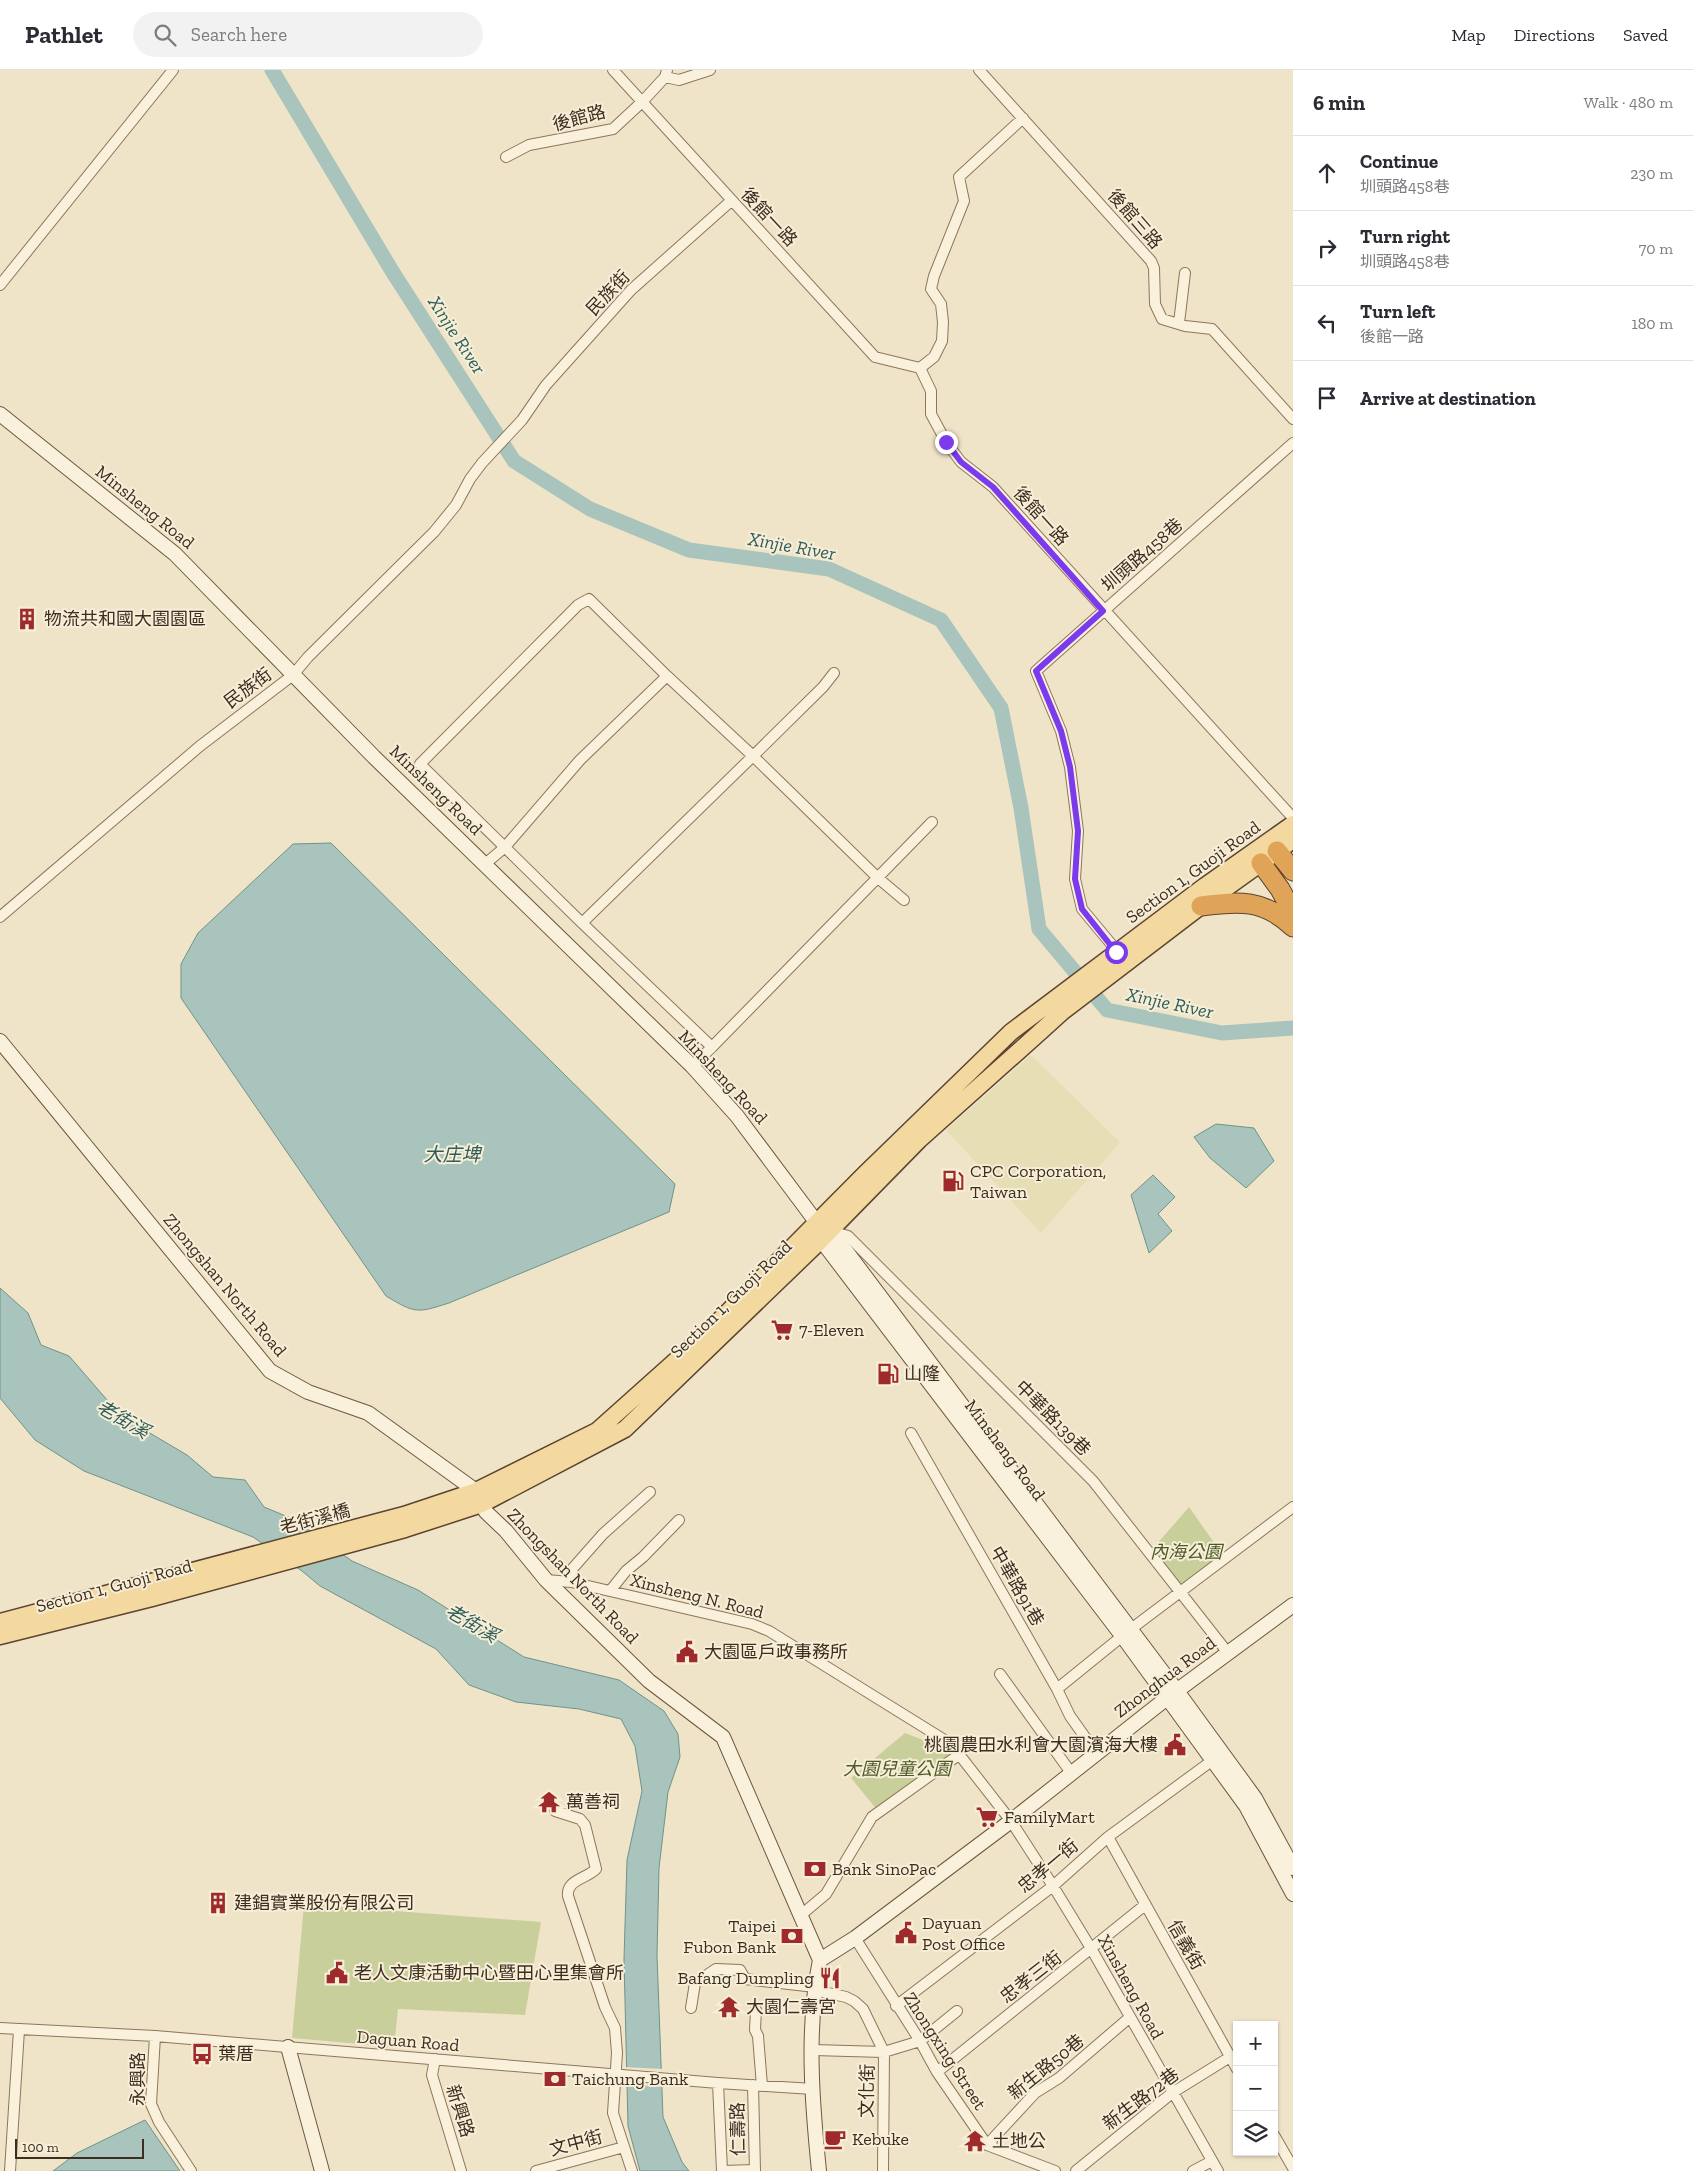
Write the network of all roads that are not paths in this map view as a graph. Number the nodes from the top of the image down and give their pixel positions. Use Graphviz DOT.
graph roads {
  1 [pos="173,70"];
  2 [pos="613,70"];
  3 [pos="710,70"];
  4 [pos="980,70"];
  5 [pos="666,74"];
  6 [pos="642,102"];
  7 [pos="1023,118"];
  8 [pos="506,157"];
  9 [pos="731,201"];
  10 [pos="1185,273"];
  11 [pos="0,284"];
  12 [pos="1179,323"];
  13 [pos="920,368"];
  14 [pos="0,414"];
  15 [pos="1293,419"];
  16 [pos="1293,443"];
  17 [pos="1103,611"];
  18 [pos="834,674"];
  19 [pos="292,675"];
  20 [pos="667,676"];
  21 [pos="753,756"];
  22 [pos="1293,818"];
  23 [pos="932,822"];
  24 [pos="1293,824"];
  25 [pos="1293,840"];
  26 [pos="504,848"];
  27 [pos="1266,854"];
  28 [pos="485,864"];
  29 [pos="1293,872"];
  30 [pos="878,878"];
  31 [pos="904,900"];
  32 [pos="1201,906"];
  33 [pos="1293,913"];
  34 [pos="0,917"];
  35 [pos="582,923"];
  36 [pos="1293,927"];
  37 [pos="1123,957"];
  38 [pos="0,1041"];
  39 [pos="712,1048"];
  40 [pos="692,1066"];
  41 [pos="823,1231"];
  42 [pos="911,1433"];
  43 [pos="650,1492"];
  44 [pos="479,1497"];
  45 [pos="1293,1507"];
  46 [pos="679,1520"];
  47 [pos="405,1522"];
  48 [pos="237,1567"];
  49 [pos="546,1580"];
  50 [pos="570,1582"];
  51 [pos="610,1591"];
  52 [pos="1179,1593"];
  53 [pos="1293,1605"];
  54 [pos="0,1622"];
  55 [pos="1127,1633"];
  56 [pos="0,1636"];
  57 [pos="1228,1653"];
  58 [pos="1000,1674"];
  59 [pos="1057,1689"];
  60 [pos="1172,1694"];
  61 [pos="960,1754"];
  62 [pos="1096,1754"];
  63 [pos="1218,1757"];
  64 [pos="1072,1774"];
  65 [pos="555,1811"];
  66 [pos="1011,1821"];
  67 [pos="1108,1837"];
  68 [pos="1293,1868"];
  69 [pos="1053,1886"];
  70 [pos="1293,1894"];
  71 [pos="1145,1905"];
  72 [pos="801,1915"];
  73 [pos="855,1938"];
  74 [pos="1092,1950"];
  75 [pos="820,1960"];
  76 [pos="814,1988"];
  77 [pos="896,2006"];
  78 [pos="691,2008"];
  79 [pos="756,2010"];
  80 [pos="957,2011"];
  81 [pos="1129,2018"];
  82 [pos="0,2028"];
  83 [pos="19,2030"];
  84 [pos="155,2036"];
  85 [pos="920,2041"];
  86 [pos="288,2047"];
  87 [pos="813,2050"];
  88 [pos="884,2052"];
  89 [pos="1230,2057"];
  90 [pos="435,2059"];
  91 [pos="1235,2066"];
  92 [pos="937,2072"];
  93 [pos="617,2075"];
  94 [pos="718,2083"];
  95 [pos="757,2086"];
  96 [pos="813,2089"];
  97 [pos="1172,2093"];
  98 [pos="1278,2142"];
  99 [pos="987,2145"];
  100 [pos="624,2147"];
  101 [pos="1212,2160"];
  102 [pos="1293,2168"];
  103 [pos="755,2170"];
  104 [pos="10,2171"];
  105 [pos="191,2171"];
  106 [pos="322,2171"];
  107 [pos="461,2171"];
  108 [pos="536,2171"];
  109 [pos="632,2171"];
  110 [pos="723,2171"];
  111 [pos="818,2171"];
  112 [pos="883,2171"];
  113 [pos="1055,2171"];
  114 [pos="1076,2171"];
  115 [pos="1193,2171"];
  116 [pos="1218,2171"];
  1 -- 11 [label="street"];
  2 -- 6 [label="street, 後館一路"];
  3 -- 5 [label="street"];
  4 -- 7 [label="street, 後館三路"];
  5 -- 6 [label="street, 後館路"];
  6 -- 8 [label="street, 後館路"];
  6 -- 9 [label="street, 後館一路"];
  7 -- 12 [label="street, 後館三路"];
  7 -- 13 [label="street"];
  9 -- 13 [label="street, 後館一路"];
  9 -- 19 [label="street, 民族街"];
  10 -- 12 [label="street"];
  12 -- 15 [label="street, 後館三路"];
  13 -- 17 [label="street, 後館一路"];
  14 -- 19 [label="street, Minsheng Road"];
  16 -- 17 [label="street, 圳頭路458巷"];
  17 -- 22 [label="street, 後館一路"];
  17 -- 37 [label="street, 圳頭路458巷"];
  18 -- 21 [label="street"];
  19 -- 28 [label="street, Minsheng Road"];
  19 -- 34 [label="street, 民族街"];
  20 -- 21 [label="street"];
  20 -- 26 [label="street"];
  20 -- 26 [label="street"];
  21 -- 30 [label="street"];
  21 -- 35 [label="street"];
  23 -- 30 [label="street"];
  24 -- 27 [label="main road, Section 1, Guoji Road"];
  25 -- 27 [label="main road, Section 1, Guoji Road"];
  26 -- 28 [label="street"];
  26 -- 35 [label="street"];
  27 -- 29 [label="highway"];
  27 -- 32 [label="main road, Section 1, Guoji Road"];
  27 -- 33 [label="highway"];
  27 -- 37 [label="main road, Section 1, Guoji Road"];
  28 -- 40 [label="street, Minsheng Road"];
  30 -- 31 [label="street"];
  30 -- 39 [label="street"];
  32 -- 36 [label="highway"];
  32 -- 37 [label="main road, Section 1, Guoji Road"];
  35 -- 39 [label="street"];
  37 -- 41 [label="main road, Section 1, Guoji Road"];
  37 -- 41 [label="main road, Section 1, Guoji Road"];
  38 -- 44 [label="street, Zhongshan North Road"];
  39 -- 40 [label="street"];
  40 -- 41 [label="street, Minsheng Road"];
  41 -- 44 [label="main road, Section 1, Guoji Road"];
  41 -- 52 [label="street, 中華路139巷"];
  41 -- 55 [label="street, Minsheng Road"];
  42 -- 59 [label="street, 中華路91巷"];
  43 -- 50 [label="street"];
  44 -- 47 [label="main road, Section 1, Guoji Road"];
  44 -- 49 [label="street, Zhongshan North Road"];
  45 -- 52 [label="street"];
  46 -- 51 [label="street"];
  47 -- 48 [label="main road, 老街溪橋"];
  48 -- 54 [label="main road, Section 1, Guoji Road"];
  48 -- 56 [label="main road, Section 1, Guoji Road"];
  49 -- 50 [label="street, Xinsheng N. Road"];
  49 -- 72 [label="street, Zhongshan North Road"];
  50 -- 51 [label="street, Xinsheng N. Road"];
  51 -- 61 [label="street, Xinsheng N. Road"];
  52 -- 55 [label="street"];
  52 -- 57 [label="street, 中華路139巷"];
  53 -- 57 [label="street, Zhonghua Road"];
  55 -- 59 [label="street"];
  55 -- 60 [label="street, Minsheng Road"];
  57 -- 60 [label="street, Zhonghua Road"];
  58 -- 64 [label="street"];
  59 -- 62 [label="street, 中華路91巷"];
  60 -- 62 [label="street, Zhonghua Road"];
  60 -- 63 [label="street, Minsheng Road"];
  61 -- 66 [label="street, Xinsheng N. Road"];
  61 -- 72 [label="street"];
  62 -- 64 [label="street, Zhonghua Road"];
  63 -- 67 [label="street, 忠孝一街"];
  63 -- 68 [label="street"];
  63 -- 70 [label="street"];
  64 -- 66 [label="street, Zhonghua Road"];
  65 -- 93 [label="street, 文中街"];
  66 -- 69 [label="street, Xinsheng Road"];
  66 -- 73 [label="street, Zhonghua Road"];
  67 -- 69 [label="street, 忠孝一街"];
  67 -- 71 [label="street, 信義街"];
  69 -- 74 [label="street, Xinsheng Road"];
  69 -- 77 [label="street, 忠孝一街"];
  71 -- 74 [label="street, 忠孝三街"];
  71 -- 89 [label="street, 信義街"];
  72 -- 75 [label="street, Zhongshan North Road"];
  73 -- 75 [label="street, Zhonghua Road"];
  73 -- 77 [label="street, Zhongxing Street"];
  74 -- 81 [label="street, Xinsheng Road"];
  74 -- 92 [label="street, 忠孝三街"];
  75 -- 76 [label="street"];
  76 -- 78 [label="street, 文化街"];
  76 -- 87 [label="street"];
  76 -- 88 [label="street, 文化街"];
  77 -- 85 [label="street, Zhongxing Street"];
  79 -- 95 [label="street, 仁壽路"];
  80 -- 85 [label="street"];
  81 -- 97 [label="street, Xinsheng Road"];
  81 -- 99 [label="street, 新生路50巷"];
  82 -- 83 [label="street, Daguan Road"];
  83 -- 84 [label="street, Daguan Road"];
  83 -- 104 [label="street"];
  84 -- 86 [label="street, Daguan Road"];
  84 -- 105 [label="street, 永興路"];
  85 -- 88 [label="street"];
  85 -- 92 [label="street, Zhongxing Street"];
  86 -- 90 [label="street, Daguan Road"];
  86 -- 106 [label="street"];
  87 -- 88 [label="street"];
  87 -- 96 [label="street"];
  88 -- 112 [label="street, 文化街"];
  89 -- 91 [label="street, 信義街"];
  89 -- 97 [label="street, 新生路72巷"];
  90 -- 93 [label="street, Daguan Road"];
  90 -- 107 [label="street, 新興路"];
  92 -- 99 [label="street, Zhongxing Street"];
  93 -- 94 [label="street, Daguan Road"];
  93 -- 100 [label="street, 文中街"];
  94 -- 95 [label="street, Daguan Road"];
  94 -- 110 [label="street"];
  95 -- 96 [label="street, Daguan Road"];
  95 -- 103 [label="street, 仁壽路"];
  96 -- 111 [label="street"];
  97 -- 101 [label="street, Xinsheng Road"];
  97 -- 114 [label="street, 新生路72巷"];
  98 -- 102 [label="street"];
  99 -- 113 [label="street"];
  100 -- 108 [label="street, 文中街"];
  100 -- 109 [label="street, 文中街"];
  101 -- 115 [label="street"];
  101 -- 116 [label="street, Xinsheng Road"];
  103 -- 110 [label="street"];
}
